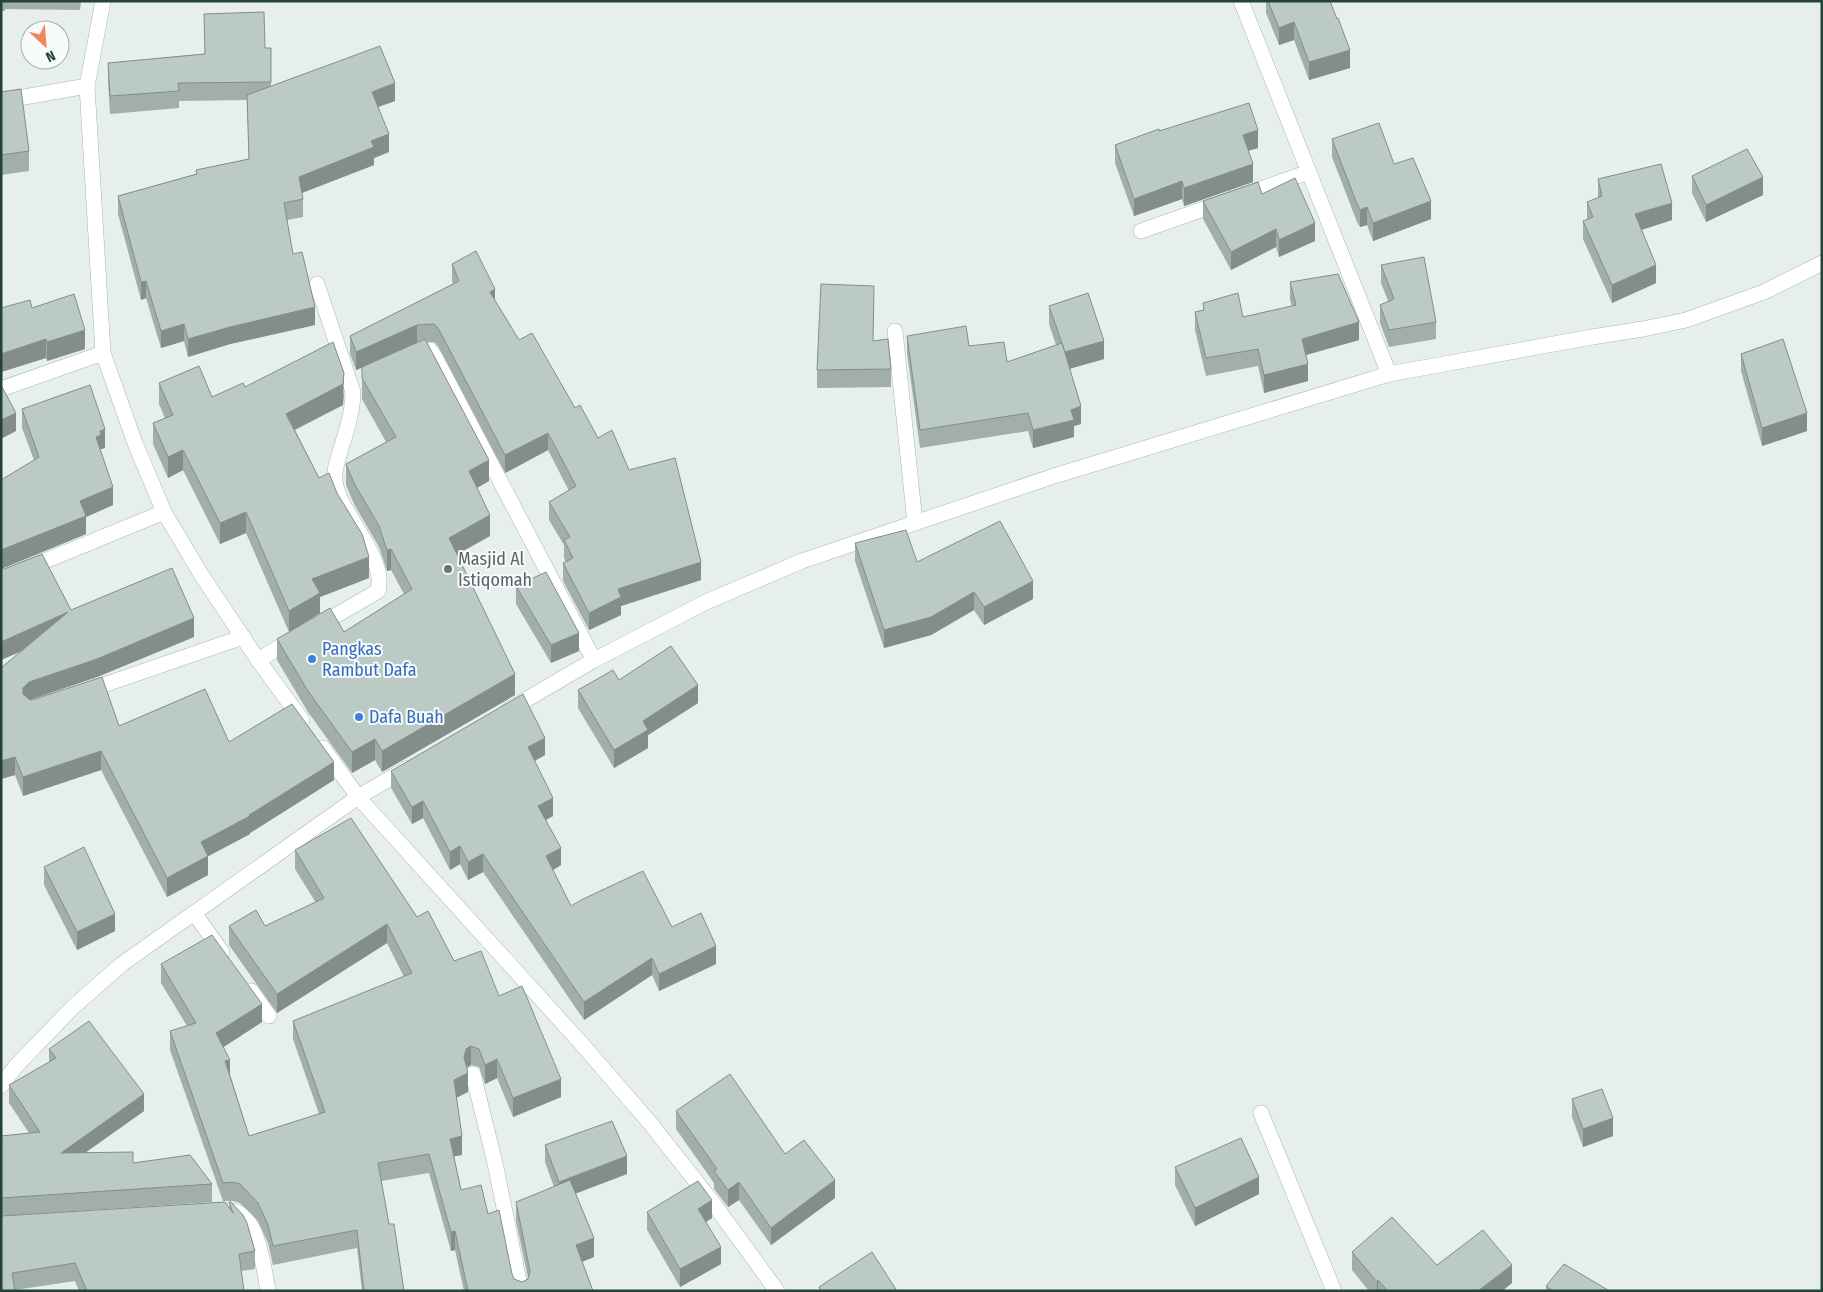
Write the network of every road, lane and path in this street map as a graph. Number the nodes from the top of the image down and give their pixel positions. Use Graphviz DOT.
graph roads {
  1 [pos="103,1"];
  2 [pos="1242,1"];
  3 [pos="87,86"];
  4 [pos="1,101"];
  5 [pos="1308,172"];
  6 [pos="1141,231"];
  7 [pos="1822,263"];
  8 [pos="317,284"];
  9 [pos="895,332"];
  10 [pos="104,353"];
  11 [pos="394,363"];
  12 [pos="1389,374"];
  13 [pos="1,389"];
  14 [pos="164,512"];
  15 [pos="915,522"];
  16 [pos="1,579"];
  17 [pos="243,637"];
  18 [pos="258,660"];
  19 [pos="594,660"];
  20 [pos="69,697"];
  21 [pos="501,714"];
  22 [pos="417,763"];
  23 [pos="358,797"];
  24 [pos="194,913"];
  25 [pos="229,960"];
  26 [pos="240,976"];
  27 [pos="269,1016"];
  28 [pos="473,1074"];
  29 [pos="1,1086"];
  30 [pos="1261,1113"];
  31 [pos="215,1212"];
  32 [pos="1329,1289"];
  33 [pos="268,1291"];
  34 [pos="521,1291"];
  35 [pos="777,1291"];
  1 -- 3 [label="street"];
  2 -- 5 [label="street"];
  3 -- 4 [label="street"];
  3 -- 10 [label="street"];
  5 -- 6 [label="street"];
  5 -- 12 [label="street"];
  7 -- 12 [label="street"];
  8 -- 18 [label="street"];
  9 -- 15 [label="street"];
  10 -- 13 [label="street"];
  10 -- 14 [label="street"];
  11 -- 19 [label="street"];
  12 -- 15 [label="street"];
  14 -- 16 [label="street"];
  14 -- 17 [label="street"];
  15 -- 19 [label="street"];
  17 -- 18 [label="street"];
  17 -- 20 [label="street"];
  18 -- 23 [label="street"];
  19 -- 21 [label="street"];
  22 -- 23 [label="street"];
  23 -- 24 [label="street"];
  23 -- 35 [label="street"];
  24 -- 25 [label="street"];
  24 -- 29 [label="street"];
  26 -- 27 [label="street"];
  28 -- 34 [label="street"];
  30 -- 32 [label="street"];
  31 -- 33 [label="street"];
}
